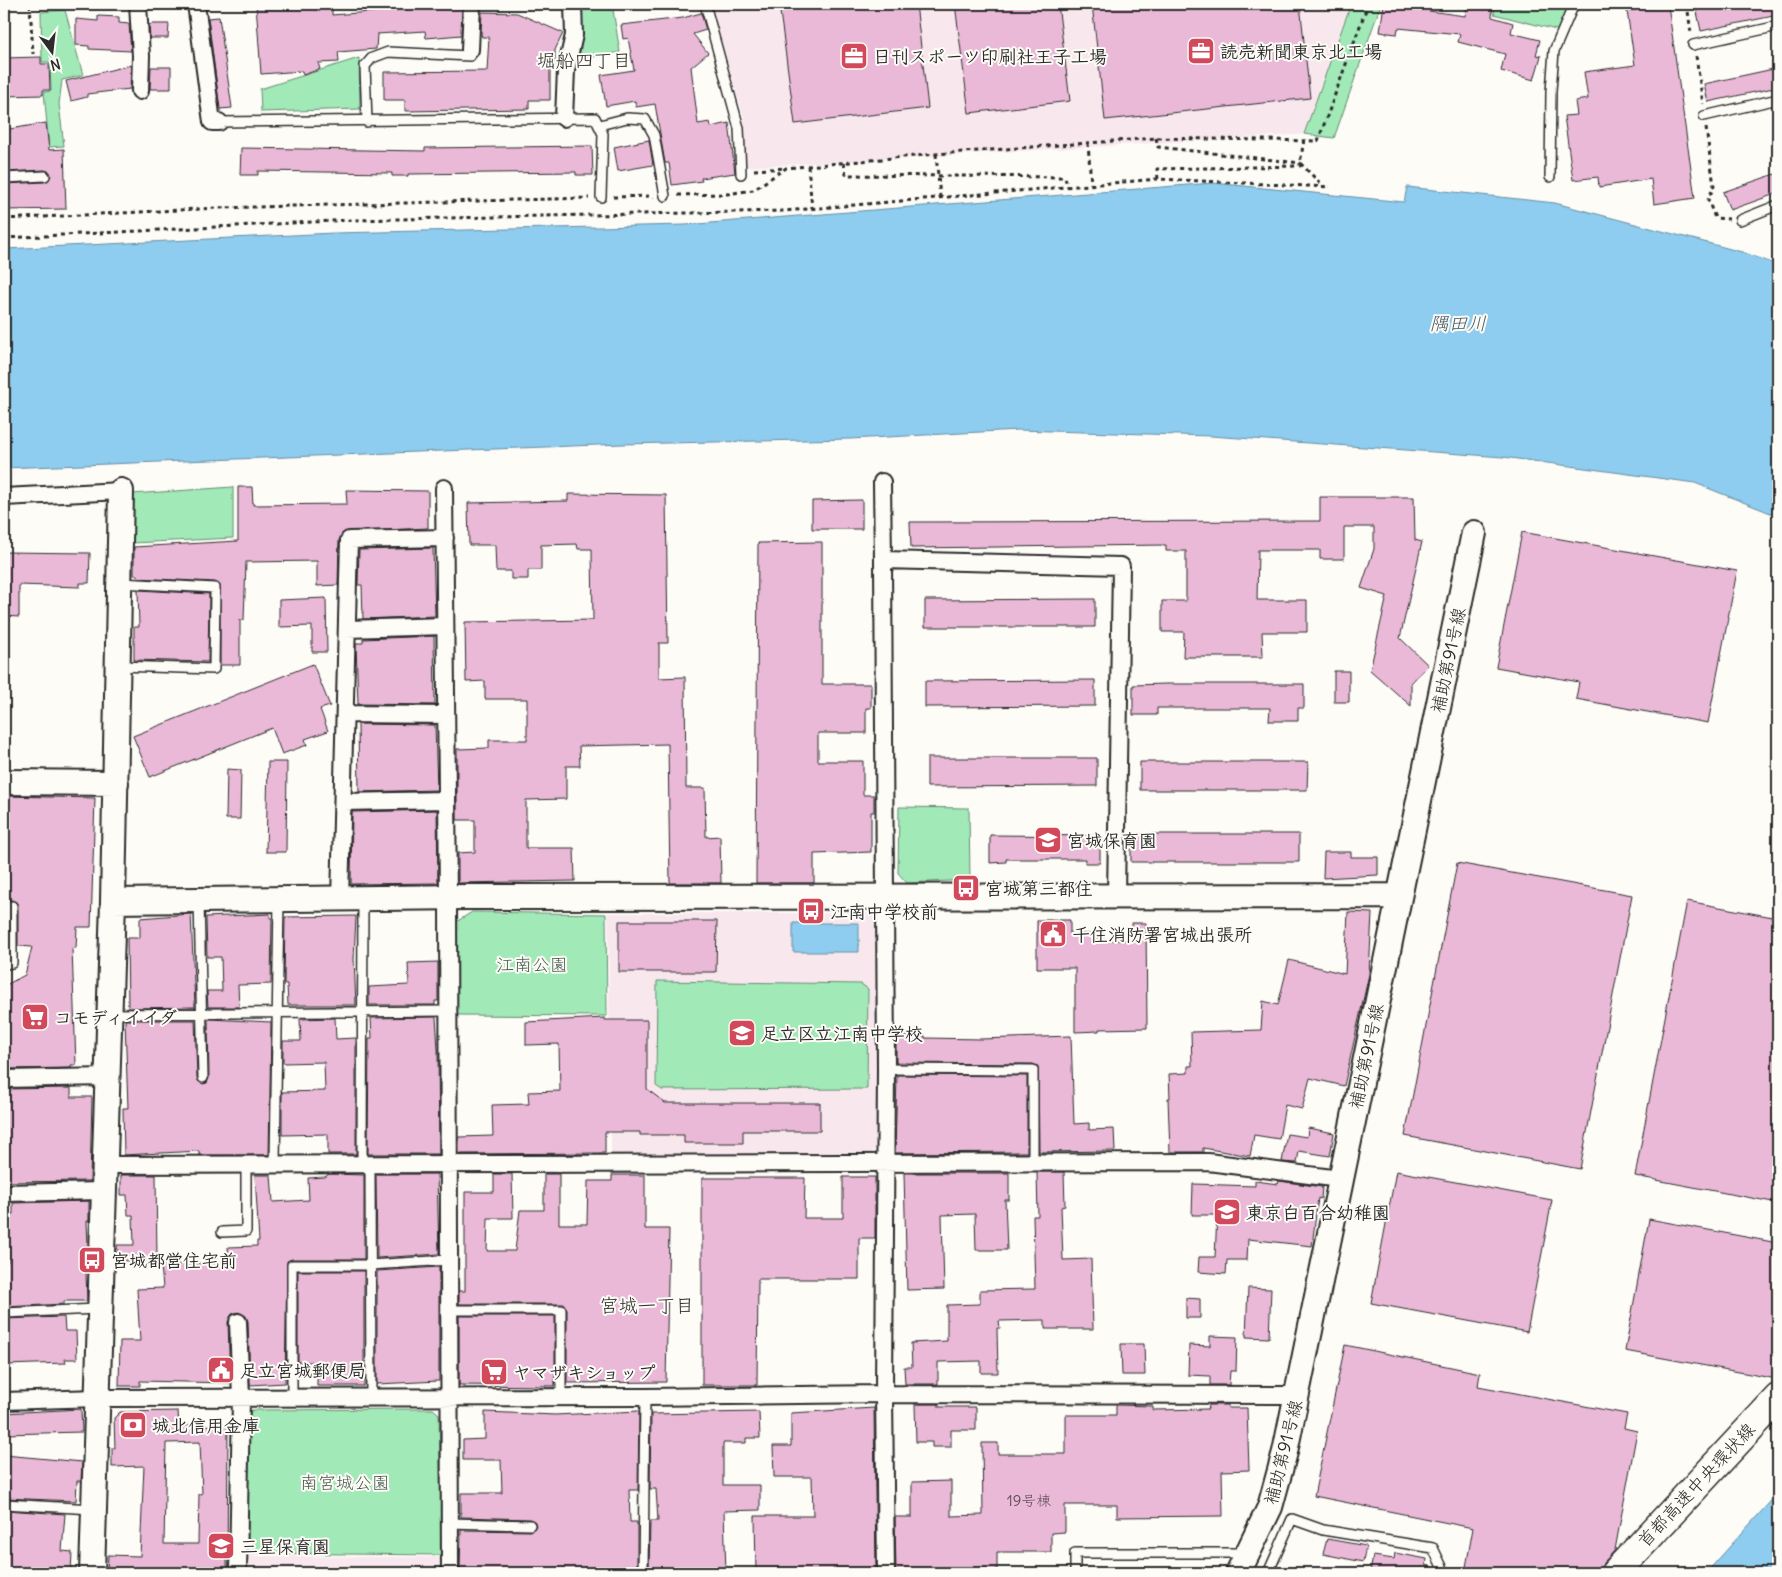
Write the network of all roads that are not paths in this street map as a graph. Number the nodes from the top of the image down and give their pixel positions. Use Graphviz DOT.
graph roads {
  1 [pos="138,4"];
  2 [pos="196,4"];
  3 [pos="472,4"];
  4 [pos="573,4"];
  5 [pos="704,4"];
  6 [pos="1574,4"];
  7 [pos="1778,26"];
  8 [pos="1693,45"];
  9 [pos="470,50"];
  10 [pos="140,91"];
  11 [pos="1778,100"];
  12 [pos="1704,116"];
  13 [pos="564,118"];
  14 [pos="219,122"];
  15 [pos="367,122"];
  16 [pos="600,125"];
  17 [pos="741,174"];
  18 [pos="45,176"];
  19 [pos="1550,177"];
  20 [pos="4,178"];
  21 [pos="665,196"];
  22 [pos="601,198"];
  23 [pos="1778,205"];
  24 [pos="1740,220"];
  25 [pos="882,482"];
  26 [pos="444,488"];
  27 [pos="121,490"];
  28 [pos="4,497"];
  29 [pos="1474,533"];
  30 [pos="445,538"];
  31 [pos="883,560"];
  32 [pos="120,583"];
  33 [pos="445,626"];
  34 [pos="347,629"];
  35 [pos="118,666"];
  36 [pos="345,714"];
  37 [pos="446,715"];
  38 [pos="4,782"];
  39 [pos="116,783"];
  40 [pos="446,800"];
  41 [pos="343,802"];
  42 [pos="1399,896"];
  43 [pos="448,897"];
  44 [pos="885,897"];
  45 [pos="1116,897"];
  46 [pos="199,900"];
  47 [pos="279,900"];
  48 [pos="340,900"];
  49 [pos="364,900"];
  50 [pos="113,901"];
  51 [pos="4,906"];
  52 [pos="4,964"];
  53 [pos="448,1011"];
  54 [pos="363,1012"];
  55 [pos="110,1014"];
  56 [pos="202,1014"];
  57 [pos="277,1014"];
  58 [pos="886,1069"];
  59 [pos="108,1077"];
  60 [pos="203,1078"];
  61 [pos="4,1079"];
  62 [pos="886,1162"];
  63 [pos="246,1163"];
  64 [pos="275,1163"];
  65 [pos="449,1163"];
  66 [pos="1033,1163"];
  67 [pos="362,1164"];
  68 [pos="105,1165"];
  69 [pos="1340,1179"];
  70 [pos="104,1191"];
  71 [pos="4,1193"];
  72 [pos="222,1232"];
  73 [pos="449,1260"];
  74 [pos="370,1265"];
  75 [pos="100,1309"];
  76 [pos="449,1310"];
  77 [pos="4,1313"];
  78 [pos="238,1322"];
  79 [pos="884,1394"];
  80 [pos="1298,1394"];
  81 [pos="561,1397"];
  82 [pos="645,1397"];
  83 [pos="97,1398"];
  84 [pos="241,1398"];
  85 [pos="292,1398"];
  86 [pos="370,1398"];
  87 [pos="449,1398"];
  88 [pos="1778,1398"];
  89 [pos="4,1401"];
  90 [pos="1778,1408"];
  91 [pos="4,1504"];
  92 [pos="94,1509"];
  93 [pos="449,1523"];
  94 [pos="530,1525"];
  95 [pos="1242,1568"];
  96 [pos="92,1573"];
  97 [pos="238,1573"];
  98 [pos="450,1573"];
  99 [pos="643,1573"];
  100 [pos="886,1573"];
  101 [pos="1075,1573"];
  102 [pos="1268,1573"];
  103 [pos="1445,1573"];
  104 [pos="1615,1573"];
  105 [pos="1625,1573"];
  1 -- 10 [label="street"];
  2 -- 14 [label="street"];
  3 -- 9 [label="street"];
  4 -- 13 [label="street"];
  5 -- 17 [label="lane"];
  6 -- 19 [label="lane"];
  7 -- 8 [label="lane"];
  9 -- 15 [label="lane"];
  11 -- 12 [label="lane"];
  13 -- 15 [label="lane"];
  13 -- 16 [label="lane"];
  14 -- 15 [label="lane"];
  16 -- 21 [label="lane"];
  16 -- 22 [label="lane"];
  18 -- 20 [label="lane"];
  23 -- 24 [label="lane"];
  25 -- 31 [label="street"];
  26 -- 30 [label="street"];
  27 -- 28 [label="street"];
  27 -- 32 [label="street"];
  29 -- 42 [label="street, 補助第91号線"];
  30 -- 33 [label="street"];
  30 -- 34 [label="street"];
  31 -- 44 [label="street"];
  31 -- 45 [label="street"];
  32 -- 35 [label="street"];
  32 -- 35 [label="lane"];
  33 -- 34 [label="street"];
  33 -- 37 [label="street"];
  34 -- 36 [label="street"];
  35 -- 39 [label="street"];
  36 -- 37 [label="street"];
  36 -- 41 [label="street"];
  37 -- 40 [label="street"];
  38 -- 39 [label="street"];
  39 -- 50 [label="street"];
  40 -- 41 [label="street"];
  40 -- 43 [label="street"];
  41 -- 48 [label="street"];
  42 -- 45 [label="street"];
  42 -- 69 [label="street, 補助第91号線"];
  43 -- 44 [label="street"];
  43 -- 49 [label="street"];
  43 -- 53 [label="street"];
  44 -- 45 [label="street"];
  44 -- 58 [label="street"];
  46 -- 47 [label="street"];
  46 -- 50 [label="street"];
  46 -- 56 [label="lane"];
  47 -- 48 [label="street"];
  47 -- 57 [label="lane"];
  48 -- 49 [label="street"];
  49 -- 54 [label="lane"];
  50 -- 55 [label="street"];
  51 -- 52 [label="lane"];
  53 -- 54 [label="lane"];
  53 -- 65 [label="street"];
  54 -- 57 [label="lane"];
  54 -- 67 [label="lane"];
  55 -- 56 [label="lane"];
  55 -- 59 [label="street"];
  56 -- 57 [label="lane"];
  56 -- 60 [label="lane"];
  57 -- 64 [label="lane"];
  58 -- 62 [label="street"];
  58 -- 66 [label="lane"];
  59 -- 61 [label="street"];
  59 -- 68 [label="street"];
  62 -- 65 [label="street"];
  62 -- 66 [label="street"];
  62 -- 79 [label="street"];
  63 -- 64 [label="street"];
  63 -- 68 [label="street"];
  63 -- 72 [label="lane"];
  64 -- 67 [label="street"];
  65 -- 67 [label="street"];
  65 -- 73 [label="street"];
  66 -- 69 [label="street"];
  67 -- 74 [label="lane"];
  68 -- 70 [label="street"];
  69 -- 80 [label="street, 補助第91号線"];
  70 -- 71 [label="street"];
  70 -- 75 [label="street"];
  73 -- 74 [label="lane"];
  73 -- 76 [label="street"];
  74 -- 85 [label="lane"];
  74 -- 86 [label="lane"];
  75 -- 77 [label="lane"];
  75 -- 83 [label="street"];
  76 -- 81 [label="lane"];
  76 -- 87 [label="street"];
  78 -- 84 [label="street"];
  79 -- 80 [label="street"];
  79 -- 82 [label="street"];
  79 -- 100 [label="street"];
  80 -- 95 [label="street, 補助第91号線"];
  81 -- 82 [label="street"];
  81 -- 87 [label="street"];
  82 -- 99 [label="lane"];
  83 -- 84 [label="street"];
  83 -- 89 [label="street"];
  83 -- 92 [label="street"];
  84 -- 85 [label="street"];
  84 -- 97 [label="street"];
  85 -- 86 [label="street"];
  86 -- 87 [label="street"];
  87 -- 93 [label="street"];
  88 -- 104 [label="highway, 首都高速中央環状線"];
  90 -- 105 [label="highway, 首都高速中央環状線"];
  91 -- 92 [label="lane"];
  92 -- 96 [label="street"];
  93 -- 94 [label="lane"];
  93 -- 98 [label="street"];
  95 -- 101 [label="lane"];
  102 -- 103 [label="lane"];
}
